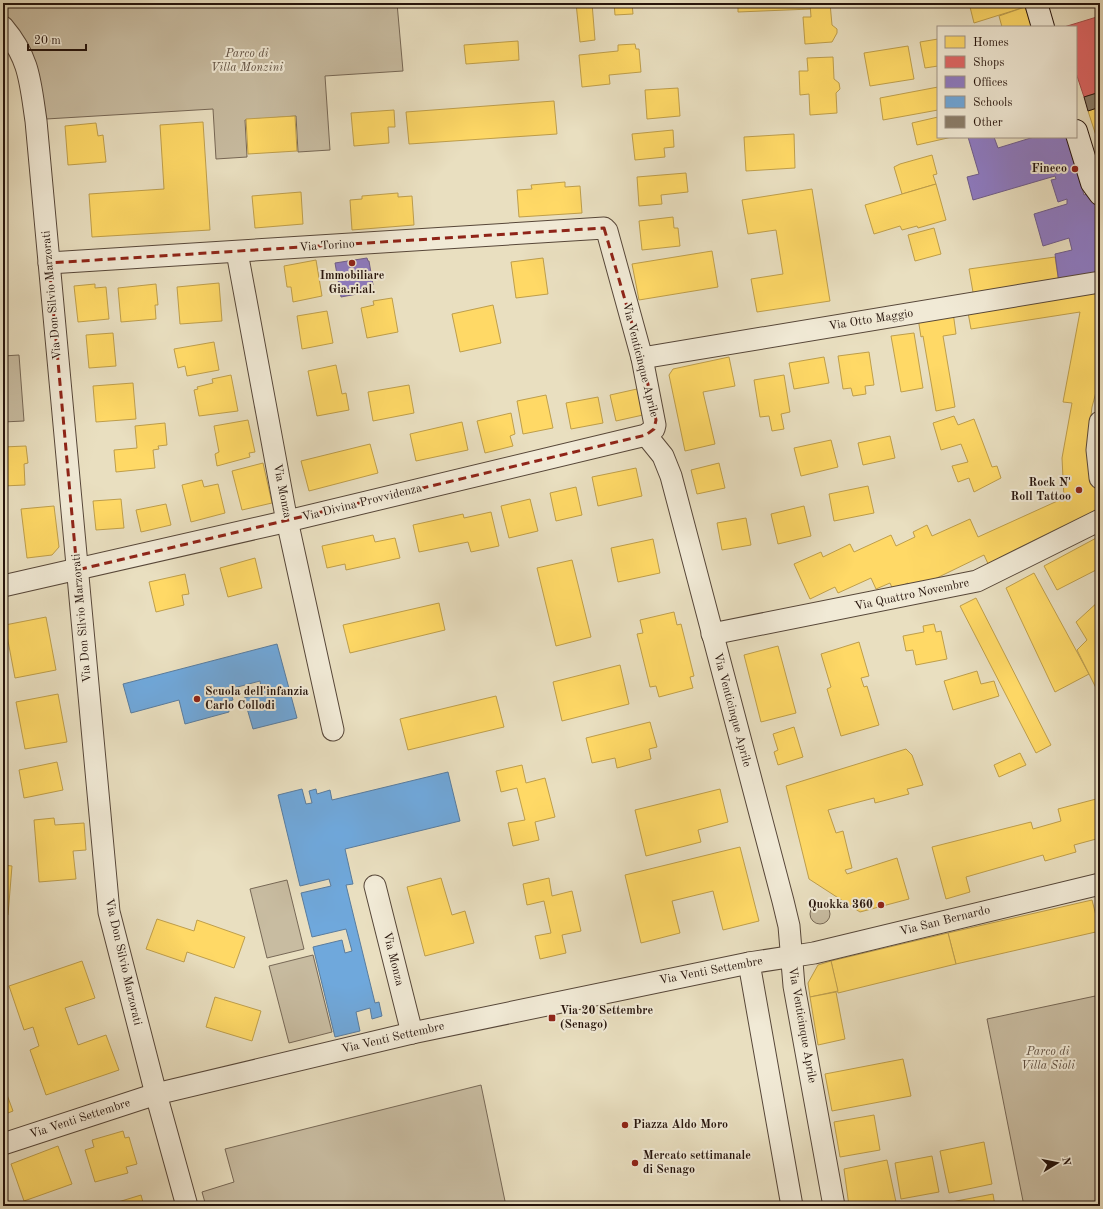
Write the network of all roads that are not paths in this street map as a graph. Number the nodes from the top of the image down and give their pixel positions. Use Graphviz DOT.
graph roads {
  1 [pos="1036,3"];
  2 [pos="1043,26"];
  3 [pos="3,28"];
  4 [pos="1077,134"];
  5 [pos="1100,194"];
  6 [pos="605,229"];
  7 [pos="237,252"];
  8 [pos="49,263"];
  9 [pos="1100,282"];
  10 [pos="642,358"];
  11 [pos="1100,422"];
  12 [pos="646,435"];
  13 [pos="1100,478"];
  14 [pos="1100,520"];
  15 [pos="288,521"];
  16 [pos="77,570"];
  17 [pos="3,586"];
  18 [pos="712,634"];
  19 [pos="333,730"];
  20 [pos="1100,884"];
  21 [pos="376,886"];
  22 [pos="790,957"];
  23 [pos="749,963"];
  24 [pos="412,1033"];
  25 [pos="156,1094"];
  26 [pos="3,1144"];
  27 [pos="187,1206"];
  28 [pos="792,1206"];
  29 [pos="834,1206"];
  1 -- 2 [label="street"];
  3 -- 8 [label="street, Via Don Silvio Marzorati"];
  4 -- 5 [label="street"];
  6 -- 7 [label="street, Via Torino"];
  6 -- 10 [label="street, Via Venticinque Aprile"];
  7 -- 8 [label="street, Via Torino"];
  7 -- 15 [label="street, Via Monza"];
  8 -- 16 [label="street, Via Don Silvio Marzorati"];
  9 -- 10 [label="street, Via Otto Maggio"];
  10 -- 12 [label="street, Via Venticinque Aprile"];
  11 -- 13 [label="street"];
  12 -- 15 [label="street, Via Divina Provvidenza"];
  12 -- 18 [label="street, Via Venticinque Aprile"];
  14 -- 18 [label="street, Via Quattro Novembre"];
  15 -- 16 [label="street, Via Divina Provvidenza"];
  15 -- 19 [label="street, Via Monza"];
  16 -- 17 [label="street, Via Divina Provvidenza"];
  16 -- 25 [label="street, Via Don Silvio Marzorati"];
  18 -- 22 [label="street, Via Venticinque Aprile"];
  20 -- 22 [label="street, Via San Bernardo"];
  21 -- 24 [label="street, Via Monza"];
  22 -- 23 [label="street, Via Venti Settembre"];
  22 -- 29 [label="street, Via Venticinque Aprile"];
  23 -- 24 [label="street, Via Venti Settembre"];
  23 -- 28 [label="street"];
  24 -- 25 [label="street, Via Venti Settembre"];
  25 -- 26 [label="street, Via Venti Settembre"];
  25 -- 27 [label="street, Via Don Silvio Marzorati"];
}
